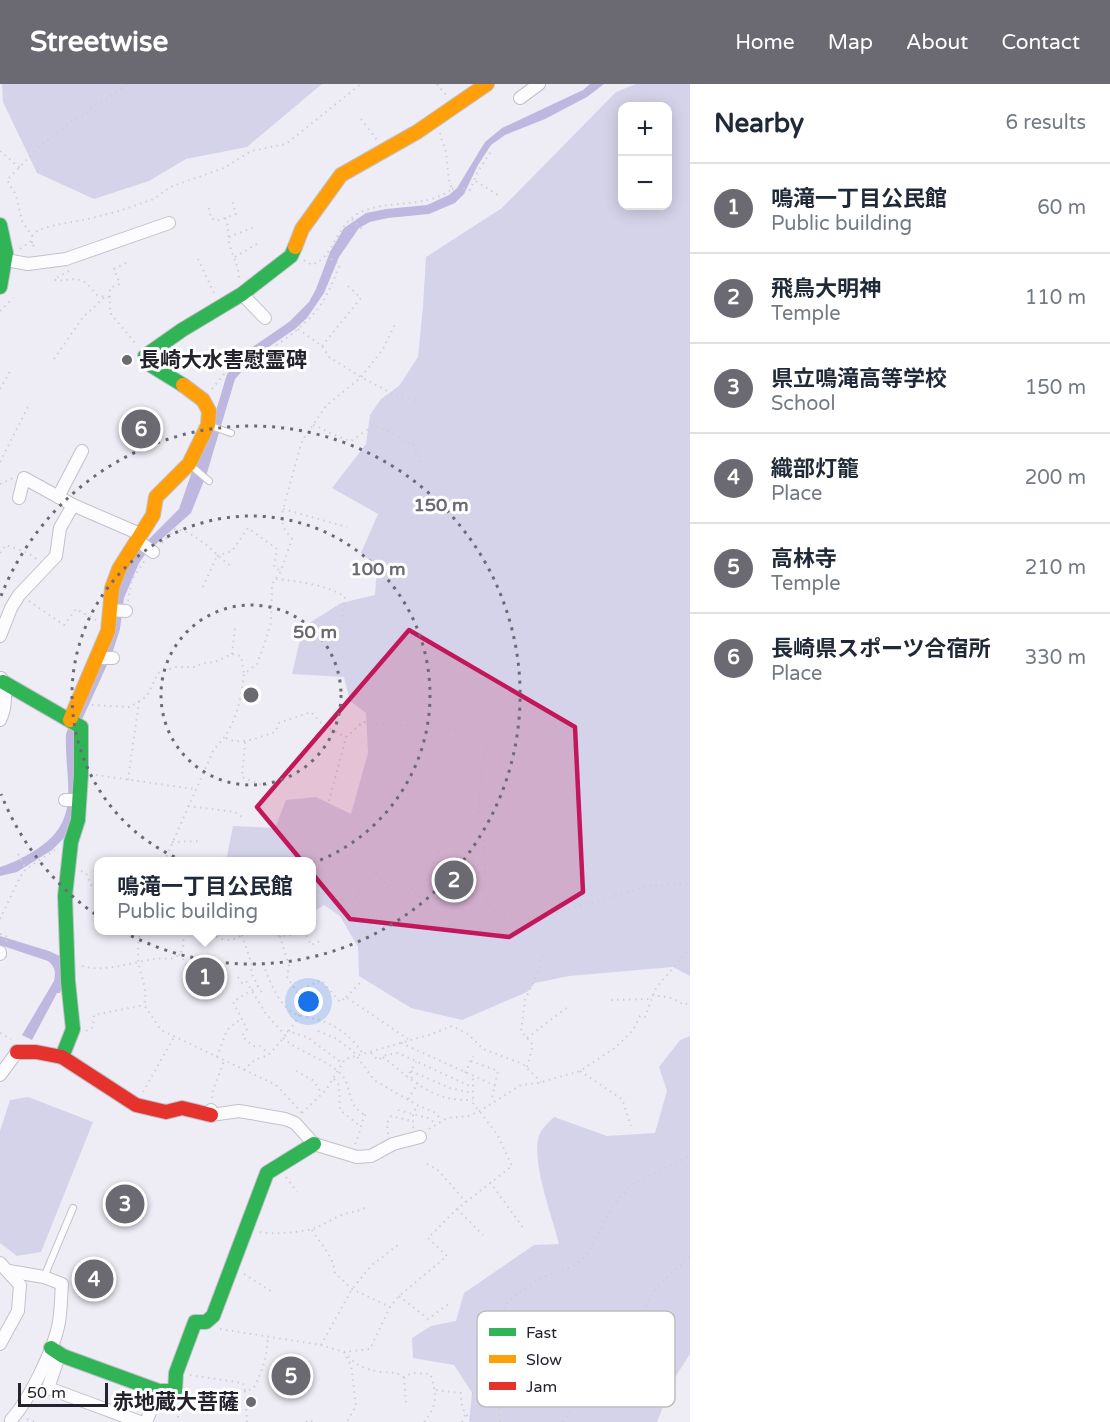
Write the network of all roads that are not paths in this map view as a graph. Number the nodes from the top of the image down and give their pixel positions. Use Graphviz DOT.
graph roads {
  1 [pos="487,84"];
  2 [pos="539,84"];
  3 [pos="520,98"];
  4 [pos="169,223"];
  5 [pos="0,225"];
  6 [pos="6,260"];
  7 [pos="0,286"];
  8 [pos="242,294"];
  9 [pos="265,318"];
  10 [pos="208,425"];
  11 [pos="231,433"];
  12 [pos="82,451"];
  13 [pos="189,464"];
  14 [pos="209,481"];
  15 [pos="58,497"];
  16 [pos="19,498"];
  17 [pos="73,505"];
  18 [pos="144,543"];
  19 [pos="109,610"];
  20 [pos="126,611"];
  21 [pos="0,636"];
  22 [pos="98,657"];
  23 [pos="113,658"];
  24 [pos="2,679"];
  25 [pos="0,720"];
  26 [pos="76,723"];
  27 [pos="65,800"];
  28 [pos="80,800"];
  29 [pos="23,1052"];
  30 [pos="62,1057"];
  31 [pos="0,1075"];
  32 [pos="211,1112"];
  33 [pos="418,1137"];
  34 [pos="314,1144"];
  35 [pos="73,1208"];
  36 [pos="4,1267"];
  37 [pos="44,1277"];
  38 [pos="0,1344"];
  39 [pos="51,1348"];
  40 [pos="159,1391"];
  41 [pos="11,1420"];
  42 [pos="140,1422"];
  43 [pos="146,1422"];
  1 -- 8 [label="street"];
  2 -- 3 [label="street"];
  4 -- 6 [label="street"];
  5 -- 6 [label="street"];
  6 -- 7 [label="street"];
  8 -- 9 [label="street"];
  8 -- 10 [label="street"];
  10 -- 11 [label="lane"];
  10 -- 13 [label="street"];
  12 -- 15 [label="street"];
  13 -- 14 [label="lane"];
  13 -- 18 [label="street"];
  15 -- 16 [label="street"];
  15 -- 17 [label="street"];
  17 -- 18 [label="street"];
  17 -- 21 [label="street"];
  18 -- 19 [label="street"];
  19 -- 20 [label="street"];
  19 -- 22 [label="street"];
  22 -- 23 [label="street"];
  22 -- 26 [label="street"];
  24 -- 25 [label="street"];
  24 -- 26 [label="street"];
  26 -- 28 [label="street"];
  27 -- 28 [label="street"];
  28 -- 30 [label="street"];
  29 -- 30 [label="street"];
  29 -- 31 [label="street"];
  30 -- 32 [label="street"];
  32 -- 34 [label="street"];
  33 -- 34 [label="street"];
  34 -- 40 [label="street"];
  35 -- 37 [label="lane"];
  36 -- 37 [label="street"];
  36 -- 38 [label="street"];
  37 -- 39 [label="street"];
  39 -- 40 [label="street"];
  39 -- 41 [label="street"];
  39 -- 42 [label="street"];
  40 -- 43 [label="street"];
}
